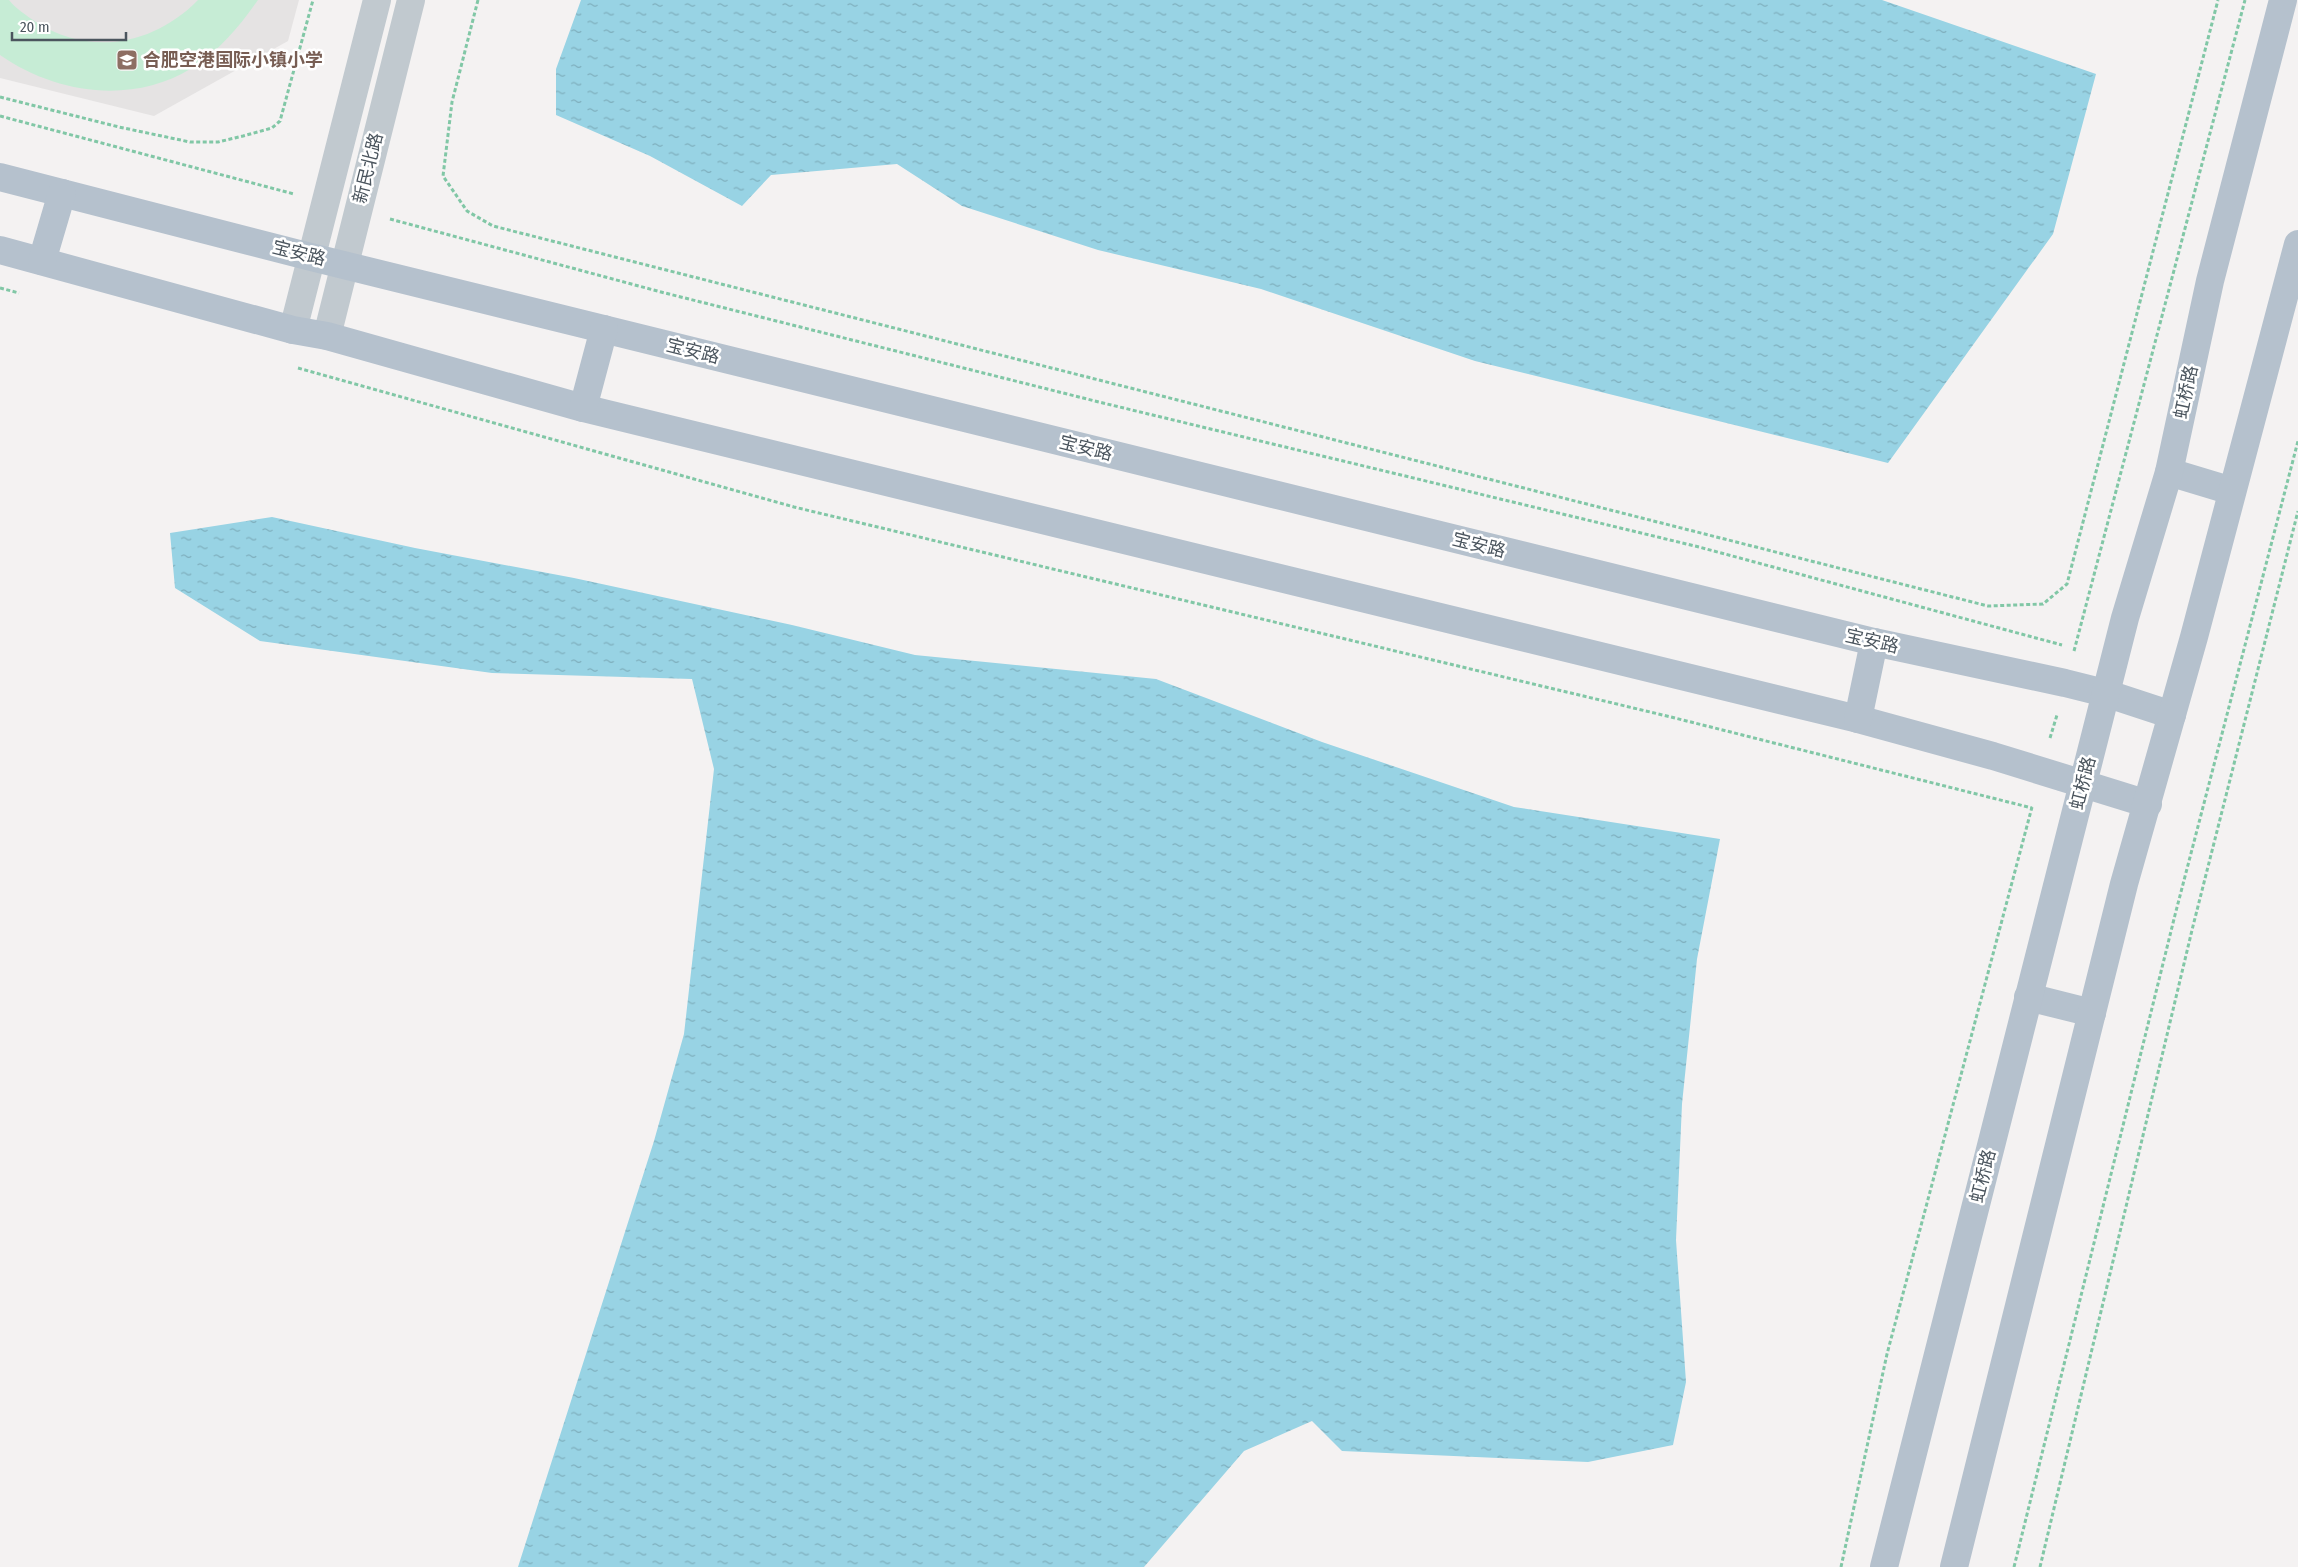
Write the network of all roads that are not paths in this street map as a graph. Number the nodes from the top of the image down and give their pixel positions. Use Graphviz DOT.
graph roads {
  1 [pos="377,0"];
  2 [pos="411,0"];
  3 [pos="2283,0"];
  4 [pos="0,177"];
  5 [pos="62,193"];
  6 [pos="2298,244"];
  7 [pos="0,250"];
  8 [pos="311,256"];
  9 [pos="42,261"];
  10 [pos="344,264"];
  11 [pos="604,329"];
  12 [pos="293,330"];
  13 [pos="327,336"];
  14 [pos="583,408"];
  15 [pos="2168,472"];
  16 [pos="2232,490"];
  17 [pos="1874,642"];
  18 [pos="2106,693"];
  19 [pos="2172,715"];
  20 [pos="1858,720"];
  21 [pos="2083,784"];
  22 [pos="2148,804"];
  23 [pos="2028,997"];
  24 [pos="2092,1013"];
  25 [pos="1884,1567"];
  26 [pos="1954,1567"];
  1 -- 8 [label="street, 新民北路"];
  2 -- 10 [label="street, 新民北路"];
  3 -- 15 [label="main road, 虹桥路"];
  4 -- 5 [label="main road, 宝安路"];
  5 -- 8 [label="main road, 宝安路"];
  5 -- 9 [label="main road"];
  6 -- 16 [label="main road"];
  7 -- 9 [label="main road"];
  8 -- 10 [label="main road, 宝安路"];
  8 -- 12 [label="street, 新民北路"];
  9 -- 12 [label="main road"];
  10 -- 11 [label="main road, 宝安路"];
  10 -- 13 [label="street, 新民北路"];
  11 -- 14 [label="main road"];
  11 -- 17 [label="main road, 宝安路"];
  12 -- 13 [label="main road"];
  13 -- 14 [label="main road"];
  14 -- 20 [label="main road"];
  15 -- 16 [label="main road"];
  15 -- 18 [label="main road, 虹桥路"];
  16 -- 19 [label="main road"];
  17 -- 18 [label="main road, 宝安路"];
  17 -- 20 [label="main road"];
  18 -- 19 [label="main road, 宝安路"];
  18 -- 21 [label="main road, 虹桥路"];
  19 -- 22 [label="main road"];
  20 -- 21 [label="main road"];
  21 -- 22 [label="main road"];
  21 -- 23 [label="main road, 虹桥路"];
  22 -- 24 [label="main road"];
  23 -- 24 [label="main road"];
  23 -- 25 [label="main road, 虹桥路"];
  24 -- 26 [label="main road"];
}
